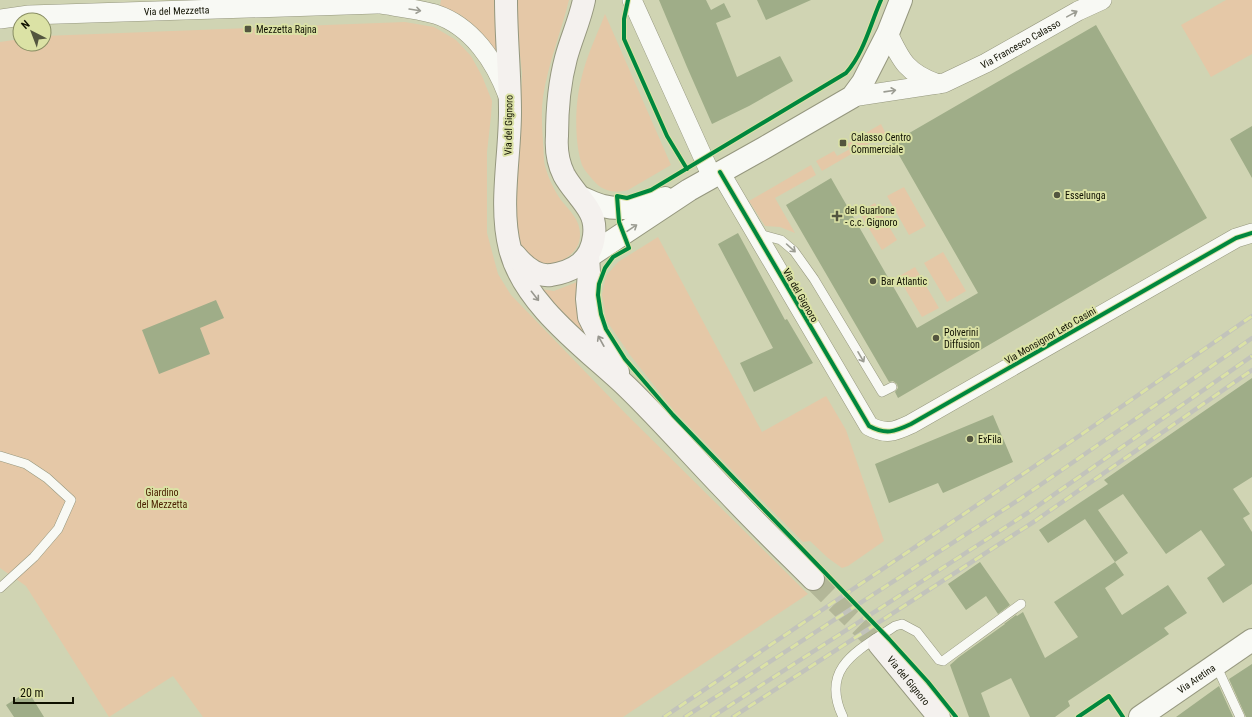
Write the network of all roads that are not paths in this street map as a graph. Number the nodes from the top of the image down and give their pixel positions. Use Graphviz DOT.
graph roads {
  1 [pos="396,0"];
  2 [pos="506,0"];
  3 [pos="632,0"];
  4 [pos="901,0"];
  5 [pos="1102,0"];
  6 [pos="585,2"];
  7 [pos="377,4"];
  8 [pos="0,19"];
  9 [pos="888,33"];
  10 [pos="938,84"];
  11 [pos="852,96"];
  12 [pos="509,100"];
  13 [pos="716,175"];
  14 [pos="689,190"];
  15 [pos="580,197"];
  16 [pos="755,234"];
  17 [pos="1244,235"];
  18 [pos="510,250"];
  19 [pos="588,257"];
  20 [pos="627,387"];
  21 [pos="892,387"];
  22 [pos="869,426"];
  23 [pos="0,456"];
  24 [pos="813,579"];
  25 [pos="0,588"];
  26 [pos="1021,604"];
  27 [pos="1252,640"];
  28 [pos="879,644"];
  29 [pos="1216,665"];
  30 [pos="843,717"];
  31 [pos="939,717"];
  32 [pos="1140,717"];
  33 [pos="1240,717"];
  1 -- 7 [label="street, Via del Mezzetta"];
  2 -- 12 [label="main road, Via del Gignoro"];
  3 -- 13 [label="street, Via del Gignoro"];
  4 -- 9 [label="street, Via Francesco Calasso"];
  10 -- 5 [label="street, Via Francesco Calasso, one-way"];
  6 -- 15 [label="main road, Via del Gignoro"];
  7 -- 8 [label="street, Via del Mezzetta"];
  7 -- 12 [label="street, Via del Mezzetta, one-way"];
  9 -- 10 [label="street"];
  9 -- 11 [label="street, Via Francesco Calasso"];
  11 -- 10 [label="street, Via Francesco Calasso, one-way"];
  11 -- 13 [label="street, Via Francesco Calasso"];
  12 -- 18 [label="main road, Via del Gignoro"];
  13 -- 14 [label="street"];
  13 -- 16 [label="street, Via del Gignoro"];
  14 -- 15 [label="street"];
  19 -- 14 [label="street, one-way"];
  15 -- 19 [label="main road, Via del Gignoro"];
  16 -- 21 [label="lane, one-way"];
  16 -- 22 [label="street, Via del Gignoro"];
  17 -- 22 [label="street, Via Monsignor Leto Casini"];
  18 -- 19 [label="main road"];
  18 -- 20 [label="main road, Via del Gignoro, one-way"];
  20 -- 19 [label="main road, Via del Gignoro, one-way"];
  20 -- 24 [label="main road, Via del Gignoro"];
  23 -- 25 [label="lane"];
  26 -- 30 [label="lane"];
  27 -- 29 [label="street, Via Aretina"];
  28 -- 31 [label="main road, Via del Gignoro"];
  29 -- 32 [label="street, Via Aretina"];
  29 -- 33 [label="lane"];
}
